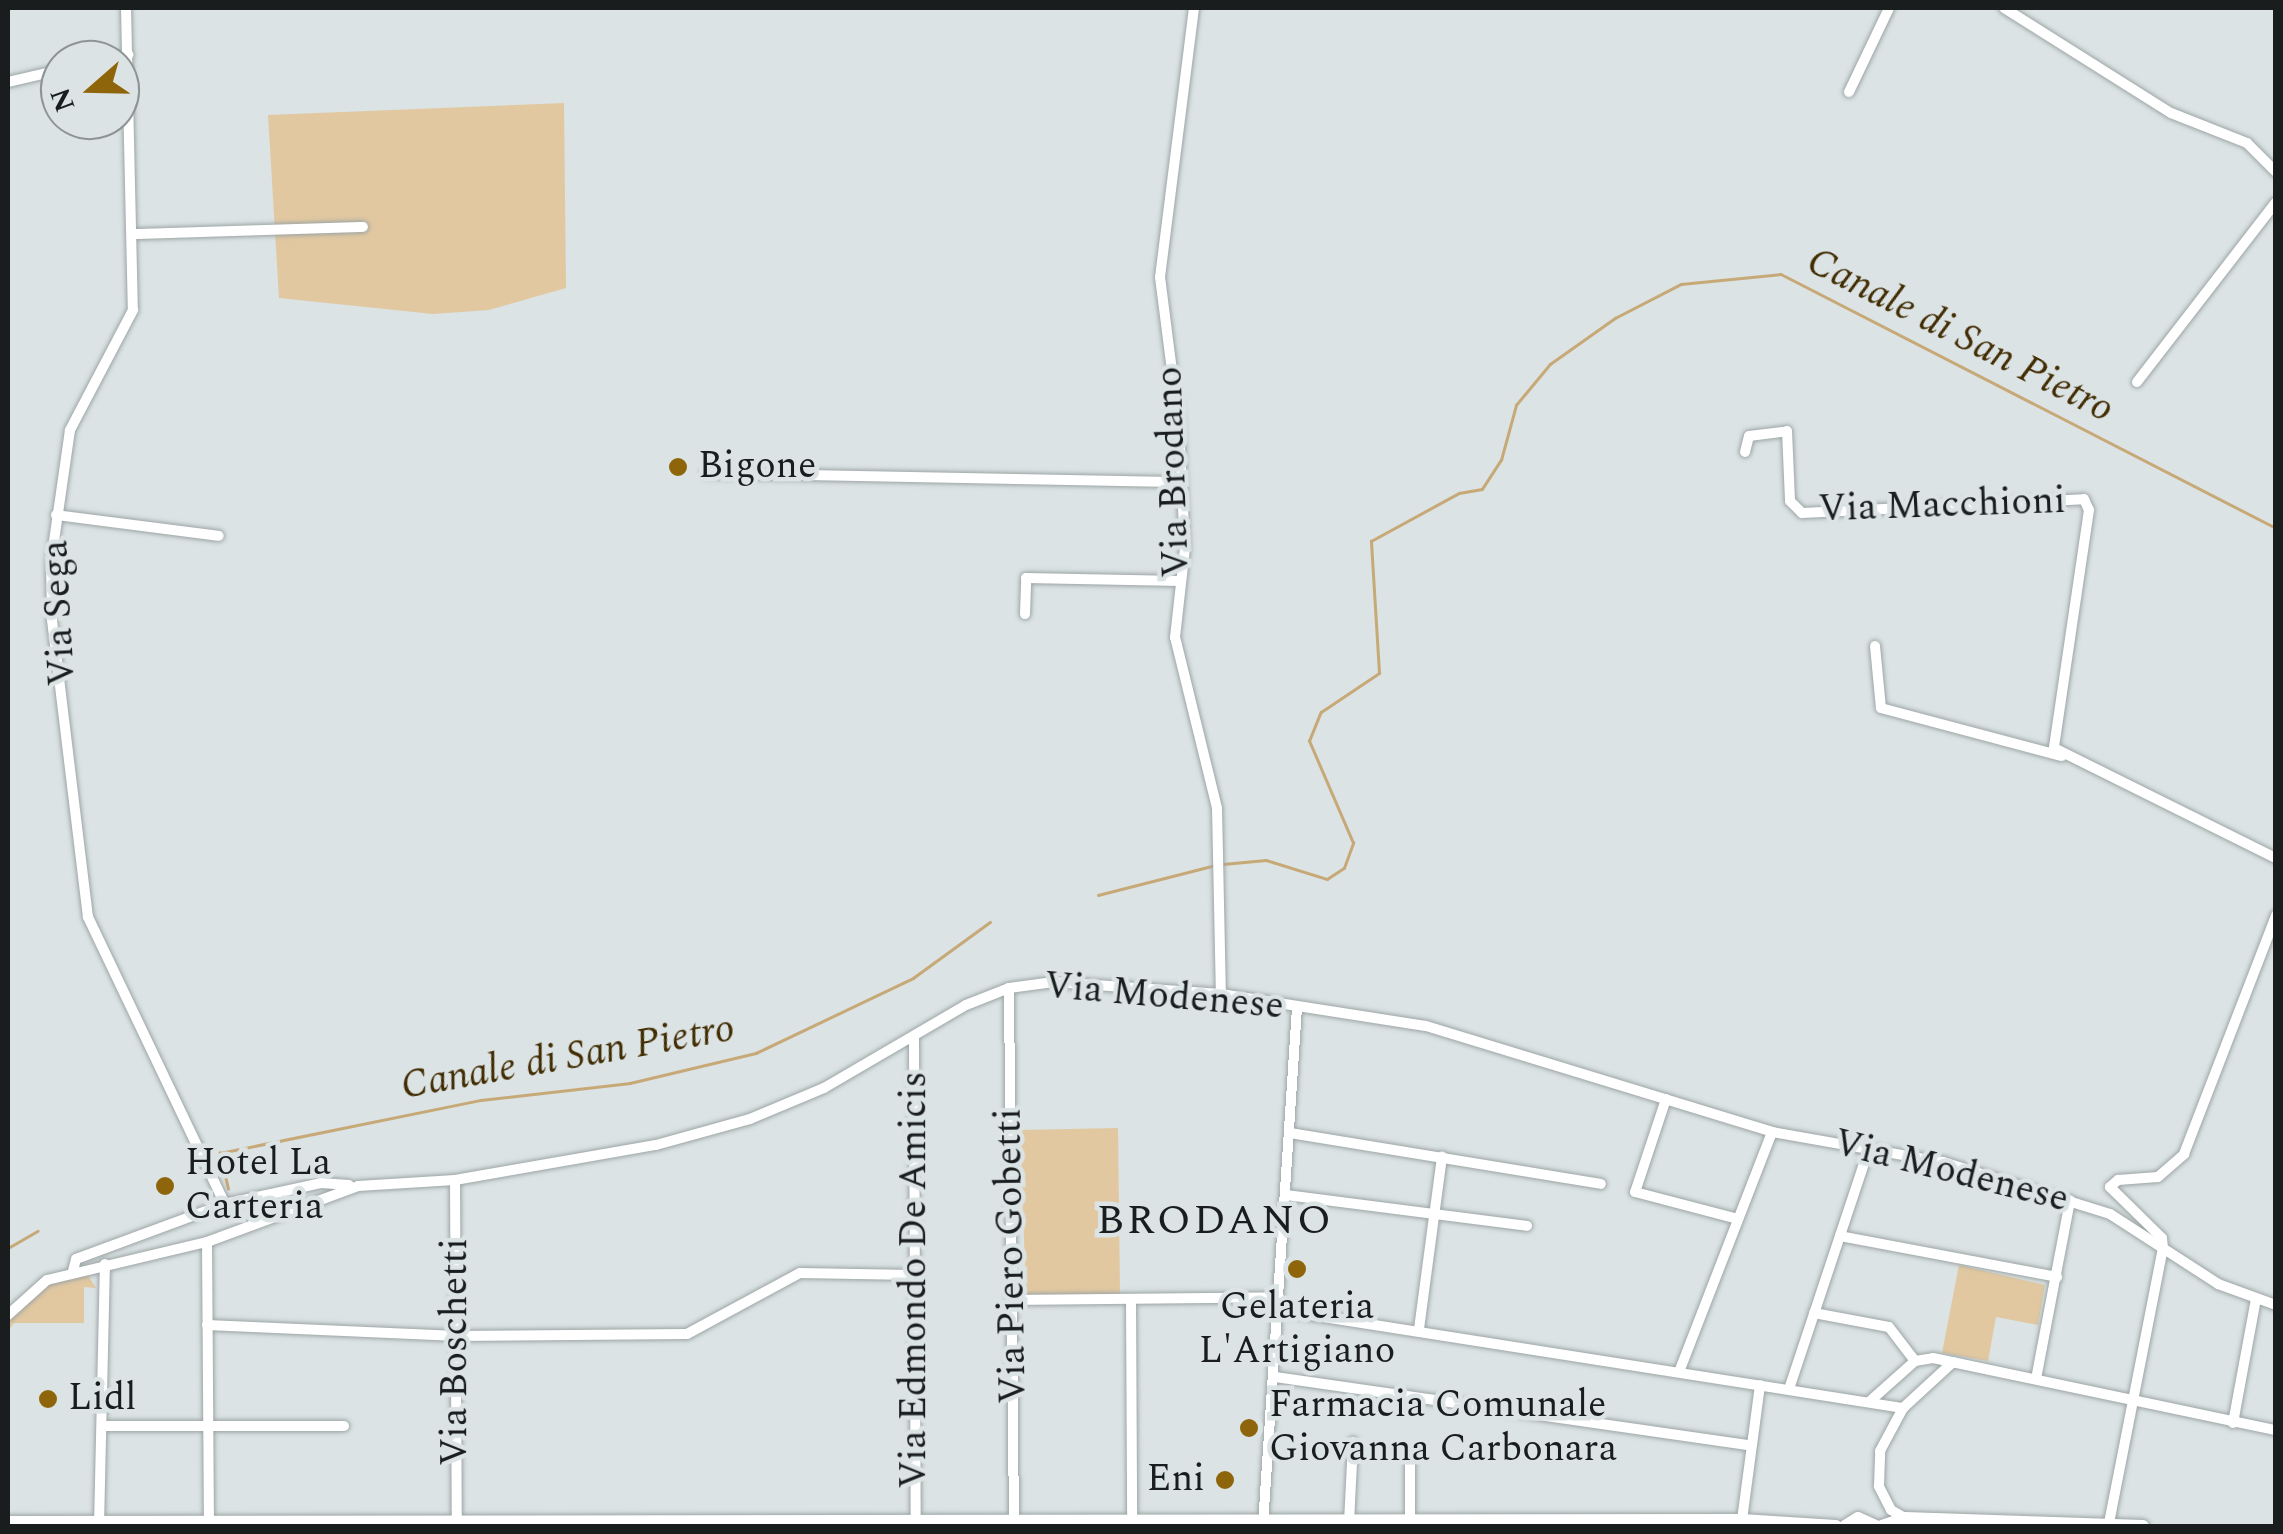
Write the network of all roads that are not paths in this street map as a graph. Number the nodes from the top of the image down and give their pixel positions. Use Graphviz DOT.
graph roads {
  1 [pos="126,8"];
  2 [pos="1194,8"];
  3 [pos="1889,8"];
  4 [pos="2004,8"];
  5 [pos="127,40"];
  6 [pos="40,75"];
  7 [pos="8,82"];
  8 [pos="1849,92"];
  9 [pos="131,140"];
  10 [pos="2276,172"];
  11 [pos="2276,202"];
  12 [pos="363,228"];
  13 [pos="135,234"];
  14 [pos="2137,382"];
  15 [pos="1745,452"];
  16 [pos="706,473"];
  17 [pos="1180,482"];
  18 [pos="56,514"];
  19 [pos="219,536"];
  20 [pos="1180,581"];
  21 [pos="1025,614"];
  22 [pos="1875,646"];
  23 [pos="2062,756"];
  24 [pos="2276,858"];
  25 [pos="2276,915"];
  26 [pos="1010,988"];
  27 [pos="1221,994"];
  28 [pos="1297,1007"];
  29 [pos="914,1038"];
  30 [pos="1666,1099"];
  31 [pos="1772,1132"];
  32 [pos="1290,1133"];
  33 [pos="1869,1149"];
  34 [pos="1442,1156"];
  35 [pos="455,1180"];
  36 [pos="1600,1184"];
  37 [pos="358,1186"];
  38 [pos="1286,1195"];
  39 [pos="2070,1200"];
  40 [pos="225,1204"];
  41 [pos="1434,1215"];
  42 [pos="1738,1219"];
  43 [pos="1527,1226"];
  44 [pos="1840,1236"];
  45 [pos="206,1242"];
  46 [pos="2163,1248"];
  47 [pos="105,1264"];
  48 [pos="73,1271"];
  49 [pos="914,1275"];
  50 [pos="2057,1277"];
  51 [pos="1280,1297"];
  52 [pos="1131,1299"];
  53 [pos="2256,1299"];
  54 [pos="1014,1300"];
  55 [pos="2276,1305"];
  56 [pos="1279,1310"];
  57 [pos="1814,1313"];
  58 [pos="8,1315"];
  59 [pos="207,1324"];
  60 [pos="1418,1330"];
  61 [pos="458,1336"];
  62 [pos="1915,1361"];
  63 [pos="1952,1362"];
  64 [pos="1680,1372"];
  65 [pos="1275,1377"];
  66 [pos="2036,1379"];
  67 [pos="1760,1385"];
  68 [pos="1789,1389"];
  69 [pos="1868,1402"];
  70 [pos="2131,1402"];
  71 [pos="1903,1408"];
  72 [pos="2233,1423"];
  73 [pos="208,1424"];
  74 [pos="102,1426"];
  75 [pos="344,1426"];
  76 [pos="2276,1430"];
  77 [pos="1353,1442"];
  78 [pos="1751,1446"];
  79 [pos="1410,1452"];
  80 [pos="1905,1518"];
  81 [pos="1742,1520"];
  82 [pos="8,1522"];
  83 [pos="1349,1522"];
  84 [pos="1410,1522"];
  85 [pos="2020,1522"];
  86 [pos="916,1523"];
  87 [pos="1132,1523"];
  88 [pos="2108,1523"];
  89 [pos="209,1524"];
  90 [pos="457,1524"];
  91 [pos="812,1524"];
  92 [pos="1014,1524"];
  93 [pos="1651,1524"];
  94 [pos="1716,1524"];
  95 [pos="99,1525"];
  96 [pos="260,1525"];
  97 [pos="504,1525"];
  98 [pos="1264,1525"];
  99 [pos="1836,1526"];
  100 [pos="1845,1526"];
  101 [pos="1879,1526"];
  102 [pos="2143,1526"];
  1 -- 5 [label="street, Via Sega"];
  2 -- 17 [label="street, Via Brodano"];
  3 -- 8 [label="street"];
  4 -- 10 [label="street"];
  6 -- 7 [label="street"];
  9 -- 13 [label="street, Via Sega"];
  11 -- 14 [label="street"];
  12 -- 13 [label="street"];
  13 -- 18 [label="street, Via Sega"];
  15 -- 23 [label="street, Via Macchioni"];
  16 -- 17 [label="street"];
  17 -- 20 [label="street, Via Brodano"];
  18 -- 19 [label="street"];
  18 -- 40 [label="street, Via Sega"];
  20 -- 21 [label="street"];
  20 -- 27 [label="street, Via Brodano"];
  22 -- 23 [label="street"];
  23 -- 24 [label="street"];
  25 -- 46 [label="street"];
  26 -- 27 [label="street, Via Modenese"];
  26 -- 29 [label="street, Via Modenese"];
  26 -- 54 [label="street, Via Piero Gobetti"];
  27 -- 28 [label="street, Via Modenese"];
  28 -- 30 [label="street, Via Modenese"];
  28 -- 32 [label="street"];
  29 -- 35 [label="street, Via Modenese"];
  29 -- 49 [label="street, Via Edmondo De Amicis"];
  30 -- 31 [label="street, Via Modenese"];
  30 -- 42 [label="street"];
  31 -- 33 [label="street, Via Modenese"];
  31 -- 42 [label="street"];
  32 -- 34 [label="street"];
  32 -- 38 [label="street"];
  33 -- 39 [label="street, Via Modenese"];
  33 -- 44 [label="street"];
  34 -- 36 [label="street"];
  34 -- 41 [label="street"];
  35 -- 37 [label="street, Via Modenese"];
  35 -- 61 [label="street, Via Boschetti"];
  37 -- 40 [label="street"];
  37 -- 45 [label="street, Via Modenese"];
  38 -- 41 [label="street"];
  38 -- 51 [label="street"];
  39 -- 46 [label="street, Via Modenese"];
  39 -- 50 [label="street"];
  40 -- 48 [label="street"];
  41 -- 43 [label="street"];
  41 -- 60 [label="street"];
  42 -- 64 [label="street"];
  44 -- 50 [label="street"];
  44 -- 57 [label="street"];
  45 -- 47 [label="street, Via Modenese"];
  45 -- 59 [label="street"];
  46 -- 53 [label="street, Via Modenese"];
  46 -- 70 [label="street"];
  47 -- 48 [label="street, Via Modenese"];
  47 -- 74 [label="street"];
  48 -- 58 [label="street, Via Modenese"];
  49 -- 61 [label="street"];
  49 -- 86 [label="street, Via Edmondo De Amicis"];
  50 -- 66 [label="street"];
  51 -- 52 [label="street"];
  51 -- 56 [label="street"];
  52 -- 54 [label="street"];
  52 -- 87 [label="street"];
  53 -- 55 [label="street, Via Modenese"];
  53 -- 72 [label="street"];
  54 -- 92 [label="street, Via Piero Gobetti"];
  56 -- 60 [label="street"];
  56 -- 65 [label="street"];
  57 -- 62 [label="street"];
  57 -- 68 [label="street"];
  59 -- 61 [label="street"];
  59 -- 73 [label="street"];
  60 -- 64 [label="street"];
  61 -- 90 [label="street, Via Boschetti"];
  62 -- 63 [label="street"];
  62 -- 69 [label="street"];
  63 -- 66 [label="street"];
  63 -- 71 [label="street"];
  64 -- 67 [label="street"];
  65 -- 78 [label="street"];
  65 -- 98 [label="street"];
  66 -- 70 [label="street"];
  67 -- 68 [label="street"];
  67 -- 78 [label="street"];
  68 -- 69 [label="street"];
  69 -- 71 [label="street"];
  70 -- 72 [label="street"];
  70 -- 88 [label="street"];
  71 -- 80 [label="street"];
  72 -- 76 [label="street"];
  73 -- 74 [label="street"];
  73 -- 75 [label="street"];
  73 -- 89 [label="street"];
  74 -- 95 [label="street"];
  77 -- 83 [label="street"];
  78 -- 81 [label="street"];
  79 -- 84 [label="street"];
  80 -- 85 [label="main road"];
  80 -- 101 [label="main road"];
  81 -- 94 [label="main road"];
  81 -- 99 [label="main road"];
  82 -- 95 [label="main road"];
  83 -- 84 [label="main road"];
  83 -- 98 [label="main road"];
  84 -- 93 [label="main road"];
  85 -- 88 [label="main road"];
  86 -- 91 [label="main road"];
  86 -- 92 [label="main road"];
  87 -- 92 [label="main road"];
  87 -- 98 [label="main road"];
  88 -- 102 [label="main road"];
  89 -- 95 [label="main road"];
  89 -- 96 [label="main road"];
  90 -- 96 [label="main road"];
  90 -- 97 [label="main road"];
  91 -- 97 [label="main road"];
  93 -- 94 [label="main road"];
  100 -- 101 [label="main road"];
}
